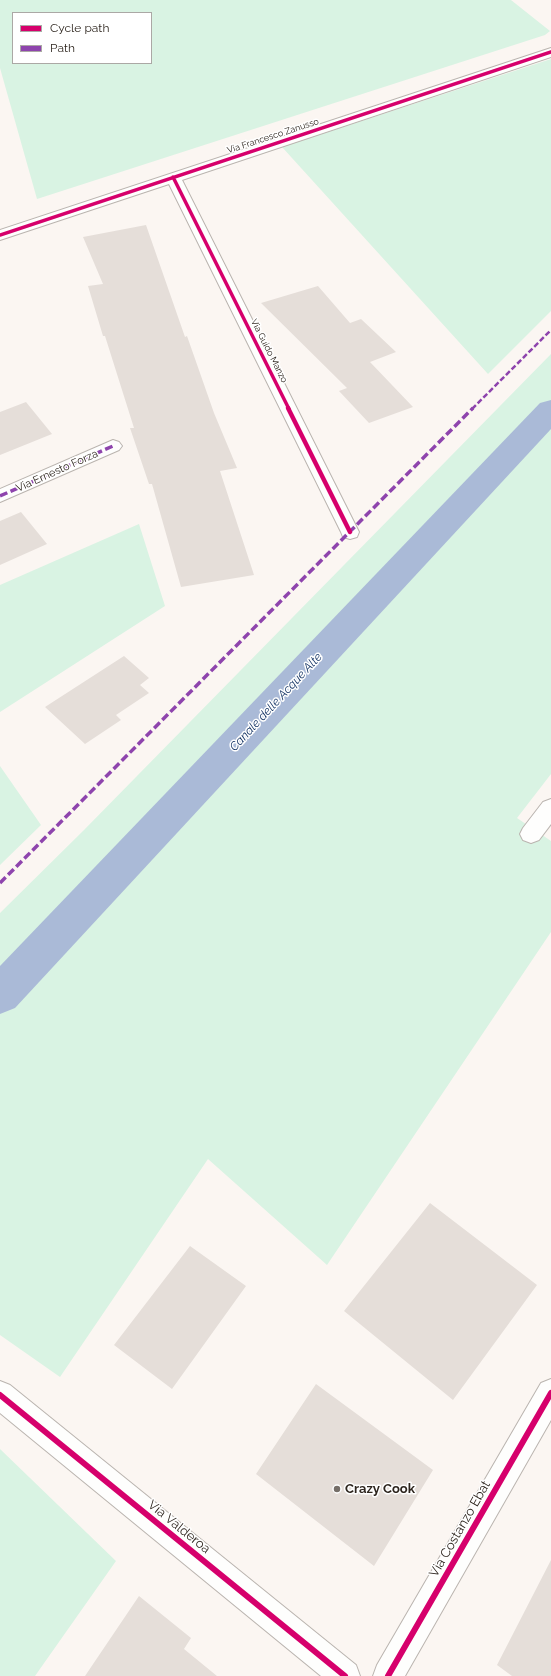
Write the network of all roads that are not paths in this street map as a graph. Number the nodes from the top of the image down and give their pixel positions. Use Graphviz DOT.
graph roads {
  1 [pos="551,52"];
  2 [pos="173,177"];
  3 [pos="0,235"];
  4 [pos="113,446"];
  5 [pos="0,496"];
  6 [pos="350,532"];
  7 [pos="551,808"];
  8 [pos="531,834"];
  9 [pos="551,1393"];
  10 [pos="0,1395"];
  11 [pos="345,1676"];
  12 [pos="388,1676"];
  1 -- 2 [label="street, Via Francesco Zanusso"];
  2 -- 3 [label="street, Via Francesco Zanusso"];
  2 -- 6 [label="street, Via Guido Manzo"];
  4 -- 5 [label="street, Via Ernesto Forza"];
  7 -- 8 [label="street"];
  9 -- 12 [label="street, Via Costanzo Ebat"];
  10 -- 11 [label="street, Via Valderoa"];
}
